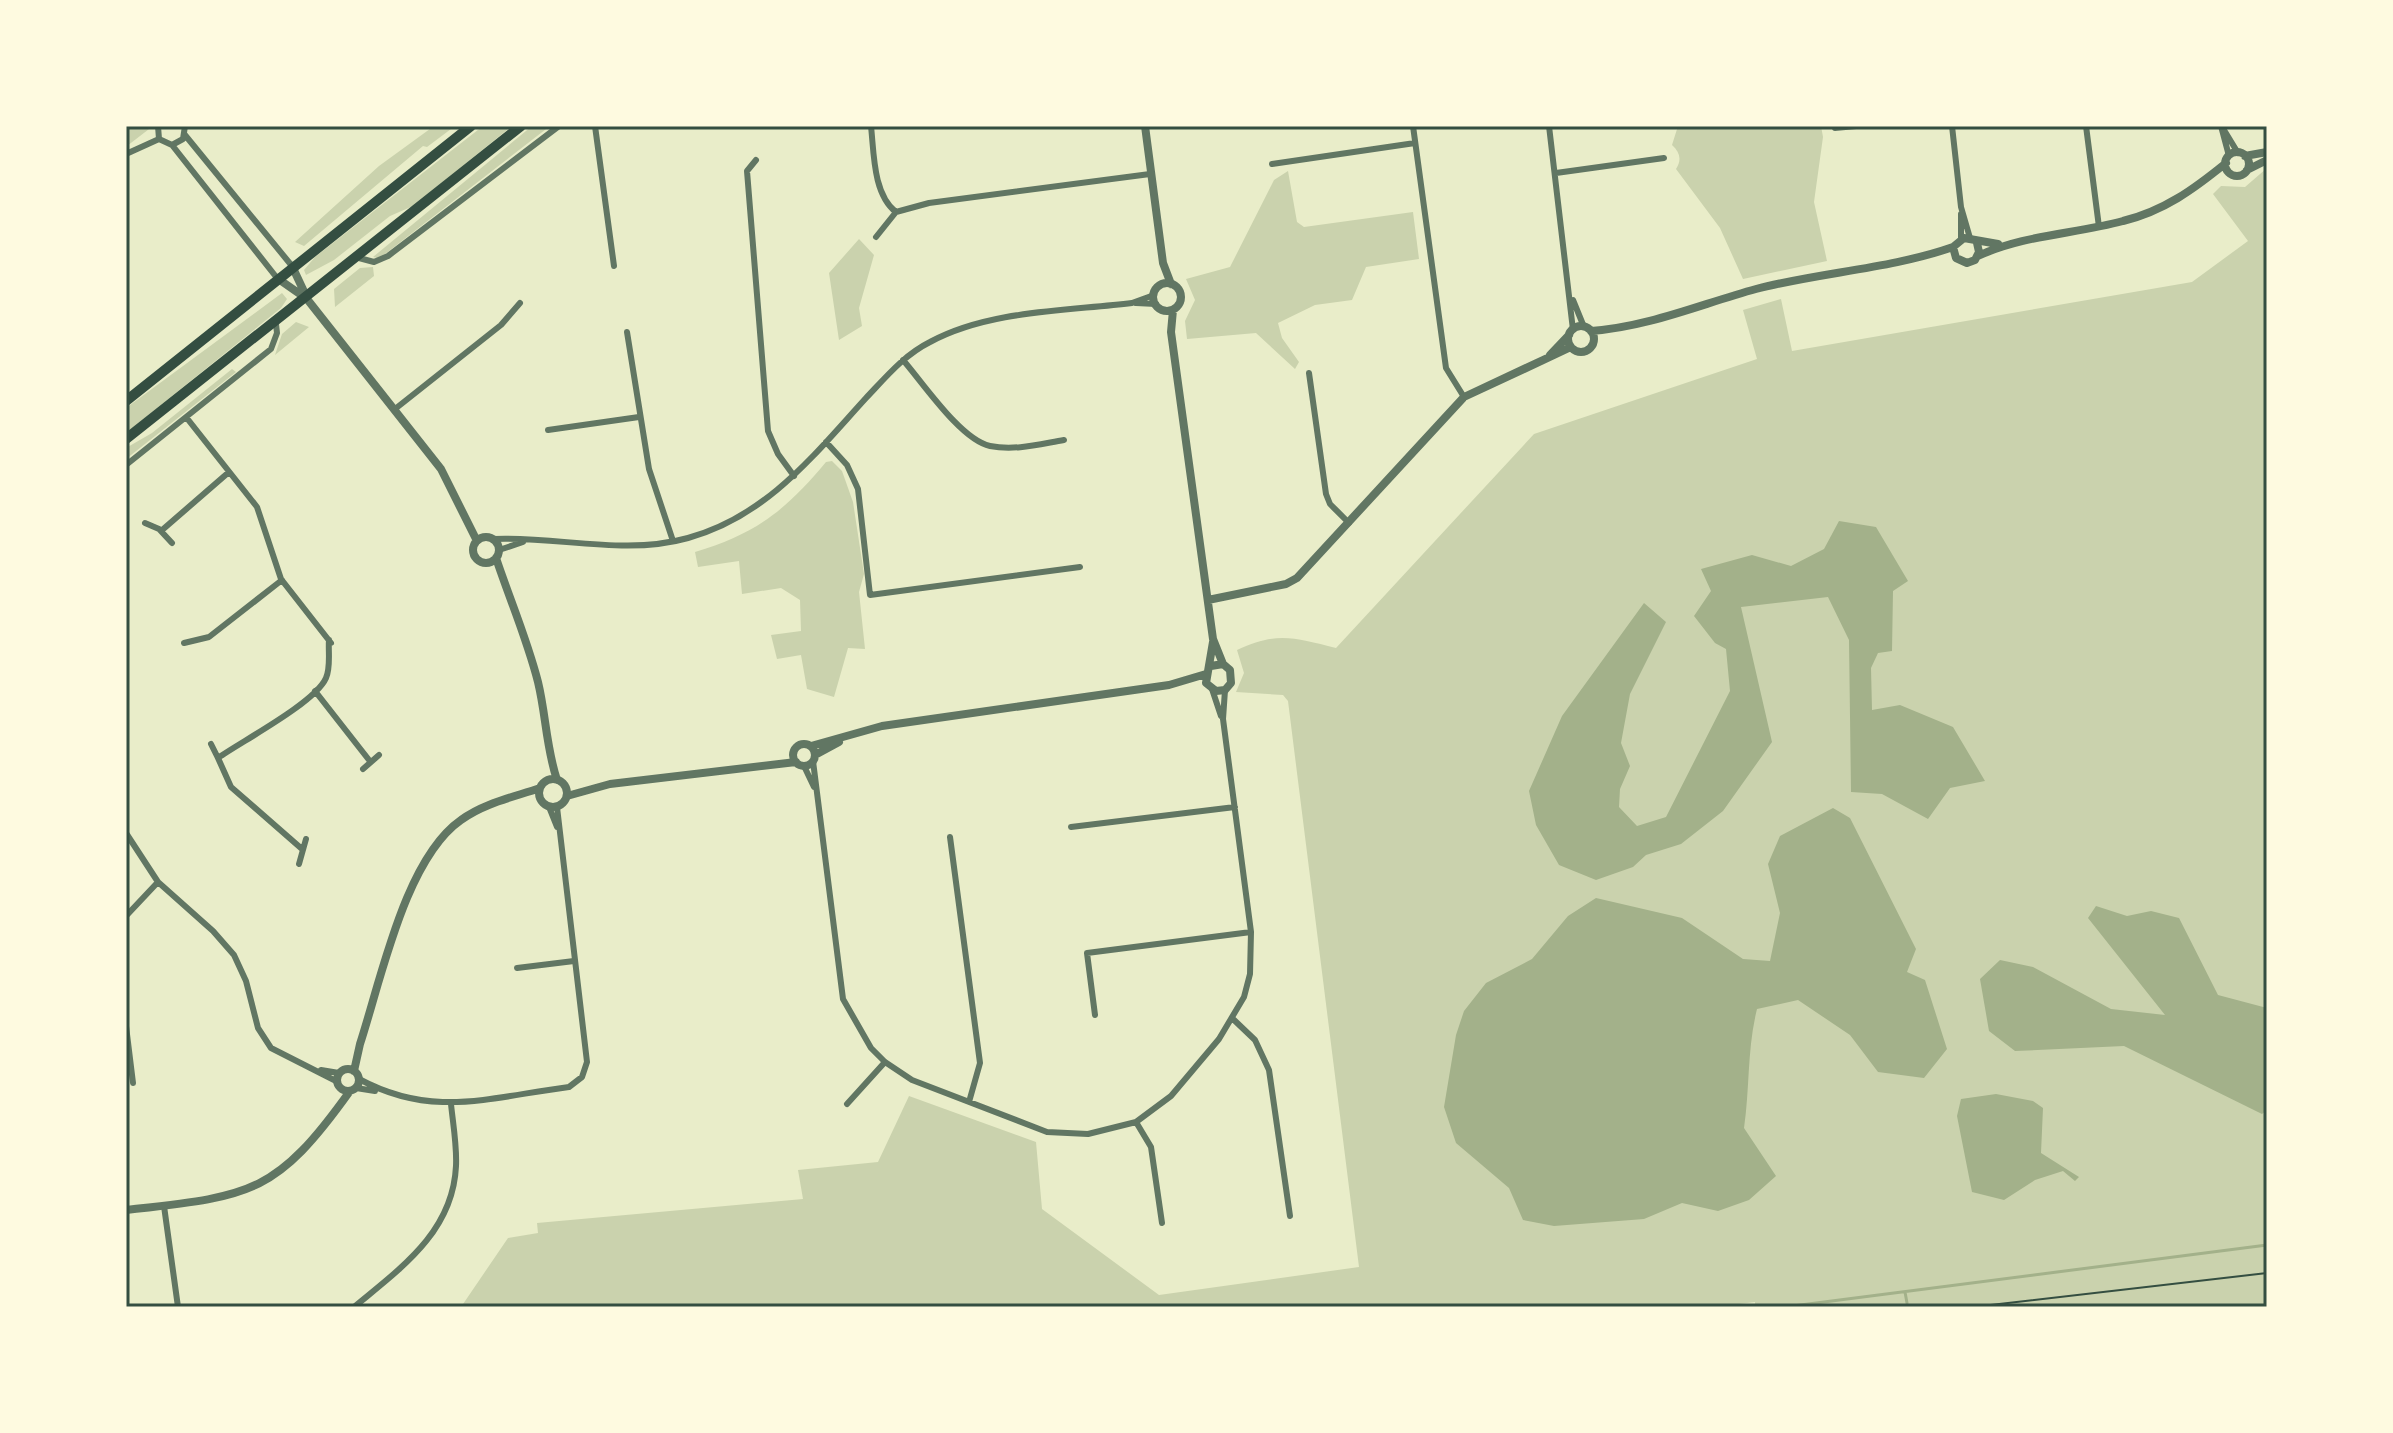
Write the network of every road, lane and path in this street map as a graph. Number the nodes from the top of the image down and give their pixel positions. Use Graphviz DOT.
graph roads {
  1 [pos="185,126"];
  2 [pos="471,126"];
  3 [pos="521,126"];
  4 [pos="559,126"];
  5 [pos="595,126"];
  6 [pos="871,126"];
  7 [pos="1145,126"];
  8 [pos="1413,126"];
  9 [pos="1549,126"];
  10 [pos="1856,126"];
  11 [pos="1952,126"];
  12 [pos="2086,126"];
  13 [pos="2222,127"];
  14 [pos="157,128"];
  15 [pos="1835,128"];
  16 [pos="185,135"];
  17 [pos="159,139"];
  18 [pos="1415,143"];
  19 [pos="172,145"];
  20 [pos="141,148"];
  21 [pos="2267,152"];
  22 [pos="126,154"];
  23 [pos="1664,158"];
  24 [pos="756,160"];
  25 [pos="2233,160"];
  26 [pos="2267,160"];
  27 [pos="1272,164"];
  28 [pos="2247,170"];
  29 [pos="1556,173"];
  30 [pos="1150,174"];
  31 [pos="220,178"];
  32 [pos="208,189"];
  33 [pos="896,212"];
  34 [pos="254,220"];
  35 [pos="2099,227"];
  36 [pos="240,231"];
  37 [pos="876,237"];
  38 [pos="1969,240"];
  39 [pos="2002,245"];
  40 [pos="1953,247"];
  41 [pos="1978,256"];
  42 [pos="359,258"];
  43 [pos="1922,258"];
  44 [pos="1956,258"];
  45 [pos="1163,263"];
  46 [pos="292,266"];
  47 [pos="614,266"];
  48 [pos="277,278"];
  49 [pos="1171,284"];
  50 [pos="1160,286"];
  51 [pos="1571,297"];
  52 [pos="307,299"];
  53 [pos="520,303"];
  54 [pos="1157,303"];
  55 [pos="1173,310"];
  56 [pos="276,324"];
  57 [pos="627,332"];
  58 [pos="1171,332"];
  59 [pos="1571,332"];
  60 [pos="1589,333"];
  61 [pos="1571,347"];
  62 [pos="1549,356"];
  63 [pos="903,360"];
  64 [pos="1309,373"];
  65 [pos="1464,397"];
  66 [pos="126,401"];
  67 [pos="395,409"];
  68 [pos="186,417"];
  69 [pos="639,417"];
  70 [pos="548,430"];
  71 [pos="126,439"];
  72 [pos="1064,440"];
  73 [pos="826,442"];
  74 [pos="126,465"];
  75 [pos="229,472"];
  76 [pos="794,476"];
  77 [pos="145,523"];
  78 [pos="1349,523"];
  79 [pos="161,531"];
  80 [pos="485,539"];
  81 [pos="527,541"];
  82 [pos="673,541"];
  83 [pos="172,543"];
  84 [pos="498,554"];
  85 [pos="486,564"];
  86 [pos="1080,567"];
  87 [pos="282,580"];
  88 [pos="505,584"];
  89 [pos="1208,596"];
  90 [pos="1213,639"];
  91 [pos="184,643"];
  92 [pos="1223,664"];
  93 [pos="1208,670"];
  94 [pos="1183,682"];
  95 [pos="1210,688"];
  96 [pos="1225,690"];
  97 [pos="315,691"];
  98 [pos="1223,719"];
  99 [pos="211,744"];
  100 [pos="548,752"];
  101 [pos="793,753"];
  102 [pos="813,754"];
  103 [pos="379,755"];
  104 [pos="218,758"];
  105 [pos="369,760"];
  106 [pos="770,764"];
  107 [pos="800,764"];
  108 [pos="363,769"];
  109 [pos="557,780"];
  110 [pos="814,787"];
  111 [pos="542,789"];
  112 [pos="566,791"];
  113 [pos="553,807"];
  114 [pos="1235,807"];
  115 [pos="1071,827"];
  116 [pos="126,833"];
  117 [pos="950,837"];
  118 [pos="306,839"];
  119 [pos="302,849"];
  120 [pos="299,864"];
  121 [pos="158,882"];
  122 [pos="126,916"];
  123 [pos="1251,932"];
  124 [pos="574,961"];
  125 [pos="517,968"];
  126 [pos="1095,1015"];
  127 [pos="1233,1019"];
  128 [pos="126,1026"];
  129 [pos="885,1062"];
  130 [pos="347,1080"];
  131 [pos="133,1083"];
  132 [pos="969,1102"];
  133 [pos="451,1104"];
  134 [pos="847,1104"];
  135 [pos="1136,1122"];
  136 [pos="164,1206"];
  137 [pos="126,1210"];
  138 [pos="1290,1216"];
  139 [pos="1162,1223"];
  140 [pos="2267,1273"];
  141 [pos="178,1307"];
  142 [pos="354,1307"];
  143 [pos="1973,1307"];
  1 -- 16 [label="street"];
  2 -- 46 [label="main road"];
  3 -- 42 [label="main road"];
  4 -- 42 [label="street"];
  5 -- 47 [label="street"];
  6 -- 33 [label="street"];
  7 -- 30 [label="street"];
  8 -- 18 [label="street"];
  9 -- 29 [label="street"];
  10 -- 15 [label="street"];
  11 -- 38 [label="street"];
  12 -- 35 [label="street"];
  13 -- 25 [label="street"];
  14 -- 17 [label="street"];
  14 -- 20 [label="street"];
  16 -- 19 [label="street"];
  16 -- 31 [label="street"];
  17 -- 19 [label="street"];
  17 -- 20 [label="street"];
  18 -- 27 [label="street"];
  18 -- 65 [label="street"];
  19 -- 32 [label="street"];
  20 -- 22 [label="street"];
  21 -- 25 [label="street"];
  23 -- 29 [label="street"];
  24 -- 76 [label="street"];
  25 -- 28 [label="street"];
  25 -- 28 [label="street"];
  25 -- 35 [label="street"];
  26 -- 28 [label="street"];
  29 -- 51 [label="street"];
  30 -- 33 [label="street"];
  30 -- 45 [label="street"];
  31 -- 32 [label="street"];
  31 -- 34 [label="street"];
  32 -- 36 [label="street"];
  33 -- 37 [label="street"];
  34 -- 36 [label="street"];
  34 -- 46 [label="street"];
  35 -- 39 [label="street"];
  36 -- 48 [label="street"];
  38 -- 39 [label="street"];
  38 -- 40 [label="street"];
  38 -- 41 [label="street"];
  39 -- 41 [label="street"];
  40 -- 43 [label="street"];
  40 -- 44 [label="street"];
  41 -- 44 [label="street"];
  42 -- 52 [label="main road"];
  43 -- 44 [label="street"];
  43 -- 60 [label="street"];
  45 -- 49 [label="street"];
  45 -- 50 [label="street"];
  46 -- 48 [label="main road"];
  46 -- 52 [label="street"];
  48 -- 52 [label="street"];
  48 -- 66 [label="main road"];
  49 -- 50 [label="street"];
  49 -- 55 [label="street"];
  50 -- 54 [label="street"];
  51 -- 59 [label="street"];
  51 -- 60 [label="street"];
  52 -- 56 [label="main road"];
  52 -- 67 [label="street"];
  53 -- 67 [label="street"];
  54 -- 55 [label="street"];
  54 -- 58 [label="street"];
  54 -- 63 [label="street"];
  55 -- 58 [label="street"];
  56 -- 68 [label="street"];
  56 -- 71 [label="main road"];
  57 -- 69 [label="street"];
  58 -- 89 [label="street"];
  59 -- 60 [label="street"];
  59 -- 61 [label="street"];
  59 -- 62 [label="street"];
  60 -- 61 [label="street"];
  61 -- 62 [label="street"];
  62 -- 65 [label="street"];
  63 -- 72 [label="street"];
  63 -- 73 [label="street"];
  64 -- 78 [label="street"];
  65 -- 78 [label="street"];
  67 -- 80 [label="street"];
  68 -- 74 [label="street"];
  68 -- 75 [label="street"];
  69 -- 70 [label="street"];
  69 -- 82 [label="street"];
  73 -- 76 [label="street"];
  73 -- 86 [label="street"];
  75 -- 79 [label="street"];
  75 -- 87 [label="street"];
  76 -- 82 [label="street"];
  77 -- 79 [label="street"];
  78 -- 89 [label="street"];
  79 -- 83 [label="street"];
  80 -- 81 [label="street"];
  80 -- 84 [label="street"];
  80 -- 85 [label="street"];
  81 -- 82 [label="street"];
  81 -- 84 [label="street"];
  84 -- 85 [label="street"];
  84 -- 88 [label="street"];
  85 -- 88 [label="street"];
  87 -- 91 [label="street"];
  87 -- 97 [label="street"];
  88 -- 100 [label="street"];
  89 -- 90 [label="street"];
  90 -- 92 [label="street"];
  90 -- 93 [label="street"];
  92 -- 93 [label="street"];
  92 -- 96 [label="street"];
  93 -- 94 [label="street"];
  93 -- 95 [label="street"];
  94 -- 95 [label="street"];
  94 -- 102 [label="street"];
  95 -- 96 [label="street"];
  95 -- 98 [label="street"];
  96 -- 98 [label="street"];
  97 -- 104 [label="street"];
  97 -- 105 [label="street"];
  98 -- 114 [label="street"];
  99 -- 104 [label="street"];
  100 -- 109 [label="street"];
  100 -- 111 [label="street"];
  101 -- 102 [label="street"];
  101 -- 106 [label="street"];
  101 -- 107 [label="street"];
  102 -- 107 [label="street"];
  102 -- 110 [label="street"];
  103 -- 105 [label="street"];
  104 -- 119 [label="street"];
  105 -- 108 [label="street"];
  106 -- 107 [label="street"];
  106 -- 112 [label="street"];
  107 -- 110 [label="street"];
  109 -- 111 [label="street"];
  109 -- 112 [label="street"];
  110 -- 129 [label="street"];
  111 -- 113 [label="street"];
  111 -- 130 [label="street"];
  112 -- 113 [label="street"];
  113 -- 124 [label="street"];
  114 -- 115 [label="street"];
  114 -- 123 [label="street"];
  116 -- 121 [label="street"];
  117 -- 132 [label="street"];
  118 -- 119 [label="street"];
  119 -- 120 [label="street"];
  121 -- 122 [label="street"];
  121 -- 130 [label="street"];
  123 -- 126 [label="street"];
  123 -- 127 [label="street"];
  124 -- 125 [label="street"];
  124 -- 133 [label="street"];
  127 -- 135 [label="street"];
  127 -- 138 [label="street"];
  128 -- 131 [label="street"];
  129 -- 132 [label="street"];
  129 -- 134 [label="street"];
  130 -- 133 [label="street"];
  130 -- 136 [label="street"];
  132 -- 135 [label="street"];
  133 -- 142 [label="street"];
  135 -- 139 [label="street"];
  136 -- 137 [label="street"];
  136 -- 141 [label="street"];
  140 -- 143 [label="path"];
}
